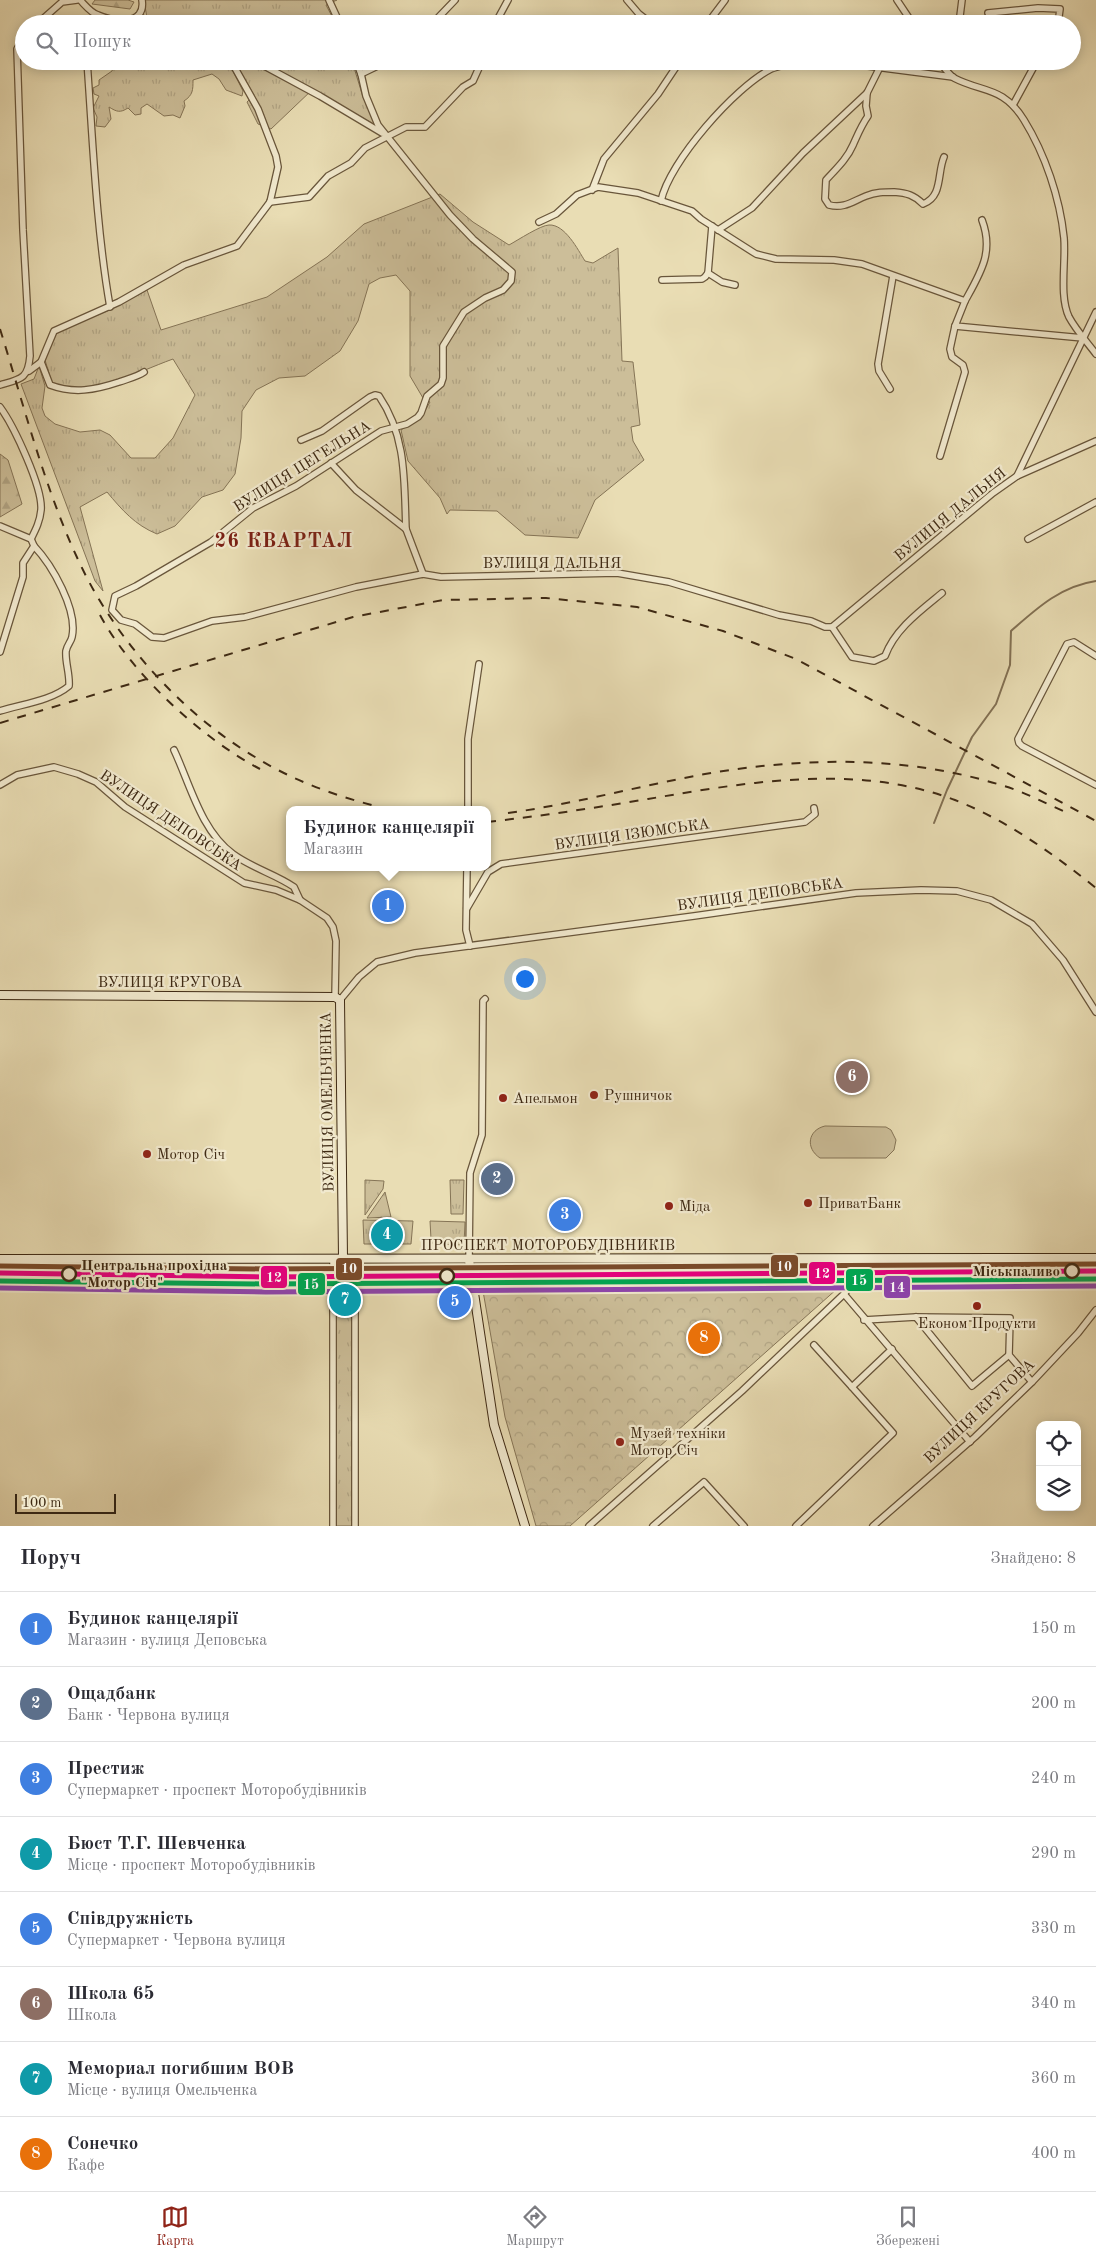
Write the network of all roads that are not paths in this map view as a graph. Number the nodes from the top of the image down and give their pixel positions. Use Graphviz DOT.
graph roads {
  1 [pos="78,0"];
  2 [pos="142,0"];
  3 [pos="329,0"];
  4 [pos="455,0"];
  5 [pos="508,0"];
  6 [pos="627,0"];
  7 [pos="725,0"];
  8 [pos="897,0"];
  9 [pos="962,0"];
  10 [pos="988,13"];
  11 [pos="47,15"];
  12 [pos="96,15"];
  13 [pos="138,15"];
  14 [pos="336,15"];
  15 [pos="441,15"];
  16 [pos="500,15"];
  17 [pos="640,15"];
  18 [pos="714,15"];
  19 [pos="907,15"];
  20 [pos="960,15"];
  21 [pos="1059,15"];
  22 [pos="18,70"];
  23 [pos="88,70"];
  24 [pos="237,70"];
  25 [pos="272,70"];
  26 [pos="359,70"];
  27 [pos="369,70"];
  28 [pos="478,70"];
  29 [pos="674,70"];
  30 [pos="771,70"];
  31 [pos="878,70"];
  32 [pos="897,70"];
  33 [pos="947,70"];
  34 [pos="1032,70"];
  35 [pos="361,74"];
  36 [pos="953,77"];
  37 [pos="867,93"];
  38 [pos="1013,104"];
  39 [pos="389,137"];
  40 [pos="944,157"];
  41 [pos="592,190"];
  42 [pos="661,201"];
  43 [pos="270,202"];
  44 [pos="982,220"];
  45 [pos="539,222"];
  46 [pos="715,228"];
  47 [pos="708,273"];
  48 [pos="893,276"];
  49 [pos="662,280"];
  50 [pos="735,285"];
  51 [pos="966,301"];
  52 [pos="110,307"];
  53 [pos="1096,312"];
  54 [pos="955,326"];
  55 [pos="1083,338"];
  56 [pos="1096,354"];
  57 [pos="41,362"];
  58 [pos="29,371"];
  59 [pos="144,372"];
  60 [pos="0,385"];
  61 [pos="890,389"];
  62 [pos="0,407"];
  63 [pos="396,427"];
  64 [pos="301,440"];
  65 [pos="1096,441"];
  66 [pos="940,456"];
  67 [pos="331,463"];
  68 [pos="1017,476"];
  69 [pos="1096,502"];
  70 [pos="0,526"];
  71 [pos="406,529"];
  72 [pos="31,539"];
  73 [pos="1028,539"];
  74 [pos="34,546"];
  75 [pos="423,574"];
  76 [pos="942,593"];
  77 [pos="112,605"];
  78 [pos="832,627"];
  79 [pos="0,652"];
  80 [pos="1096,656"];
  81 [pos="478,664"];
  82 [pos="0,711"];
  83 [pos="174,750"];
  84 [pos="0,785"];
  85 [pos="1096,785"];
  86 [pos="468,806"];
  87 [pos="814,808"];
  88 [pos="491,870"];
  89 [pos="467,871"];
  90 [pos="490,871"];
  91 [pos="300,900"];
  92 [pos="467,908"];
  93 [pos="470,946"];
  94 [pos="377,962"];
  95 [pos="0,996"];
  96 [pos="338,998"];
  97 [pos="485,1000"];
  98 [pos="1096,1012"];
  99 [pos="343,1258"];
  100 [pos="355,1258"];
  101 [pos="861,1258"];
  102 [pos="1096,1258"];
  103 [pos="0,1259"];
  104 [pos="333,1259"];
  105 [pos="469,1260"];
  106 [pos="844,1294"];
  107 [pos="1096,1310"];
  108 [pos="916,1317"];
  109 [pos="864,1320"];
  110 [pos="814,1345"];
  111 [pos="892,1349"];
  112 [pos="1009,1355"];
  113 [pos="1032,1382"];
  114 [pos="852,1387"];
  115 [pos="970,1442"];
  116 [pos="656,1525"];
  117 [pos="333,1526"];
  118 [pos="355,1526"];
  119 [pos="525,1526"];
  120 [pos="589,1526"];
  121 [pos="744,1526"];
  122 [pos="796,1526"];
  123 [pos="873,1526"];
  1 -- 11 [label="street"];
  1 -- 12 [label="street"];
  2 -- 13 [label="street"];
  3 -- 14 [label="street"];
  4 -- 15 [label="street"];
  5 -- 16 [label="street"];
  6 -- 17 [label="street"];
  7 -- 18 [label="street"];
  8 -- 19 [label="street"];
  9 -- 20 [label="street"];
  10 -- 21 [label="street"];
  22 -- 58 [label="street"];
  23 -- 52 [label="street"];
  24 -- 43 [label="street"];
  25 -- 39 [label="street"];
  26 -- 35 [label="street"];
  27 -- 35 [label="street"];
  28 -- 39 [label="street"];
  29 -- 41 [label="street"];
  30 -- 42 [label="street"];
  31 -- 37 [label="street"];
  32 -- 36 [label="street"];
  33 -- 36 [label="street"];
  34 -- 38 [label="street"];
  35 -- 39 [label="street"];
  36 -- 38 [label="street"];
  37 -- 40 [label="street"];
  37 -- 46 [label="street"];
  38 -- 55 [label="street"];
  39 -- 43 [label="street"];
  39 -- 63 [label="street, ВУЛИЦЯ ЦЕГЕЛЬНА"];
  41 -- 42 [label="street"];
  41 -- 45 [label="street"];
  42 -- 46 [label="street"];
  43 -- 52 [label="street"];
  44 -- 51 [label="street"];
  46 -- 47 [label="street"];
  46 -- 48 [label="street"];
  47 -- 49 [label="street"];
  47 -- 50 [label="street"];
  48 -- 51 [label="street"];
  48 -- 61 [label="street"];
  51 -- 54 [label="street"];
  52 -- 57 [label="street"];
  53 -- 55 [label="street"];
  54 -- 55 [label="street"];
  54 -- 66 [label="street"];
  55 -- 56 [label="street"];
  55 -- 68 [label="street"];
  57 -- 58 [label="street"];
  57 -- 59 [label="street"];
  58 -- 60 [label="street"];
  62 -- 72 [label="street"];
  63 -- 64 [label="street"];
  63 -- 67 [label="street, ВУЛИЦЯ ЦЕГЕЛЬНА"];
  63 -- 71 [label="street"];
  65 -- 68 [label="street, ВУЛИЦЯ ДАЛЬНЯ"];
  67 -- 71 [label="street"];
  67 -- 77 [label="street, ВУЛИЦЯ ЦЕГЕЛЬНА"];
  68 -- 78 [label="street, ВУЛИЦЯ ДАЛЬНЯ"];
  69 -- 73 [label="street"];
  70 -- 72 [label="street"];
  71 -- 75 [label="street"];
  72 -- 74 [label="street"];
  74 -- 79 [label="street"];
  74 -- 82 [label="street"];
  75 -- 77 [label="street, ВУЛИЦЯ ДАЛЬНЯ"];
  75 -- 78 [label="street, ВУЛИЦЯ ДАЛЬНЯ"];
  76 -- 78 [label="street"];
  80 -- 85 [label="street"];
  81 -- 86 [label="street"];
  83 -- 91 [label="street, ВУЛИЦЯ ДЕПОВСЬКА"];
  84 -- 91 [label="street, ВУЛИЦЯ ДЕПОВСЬКА"];
  87 -- 88 [label="street, ВУЛИЦЯ ІЗЮМСЬКА"];
  89 -- 92 [label="street"];
  90 -- 92 [label="street, ВУЛИЦЯ ІЗЮМСЬКА"];
  91 -- 96 [label="street, ВУЛИЦЯ ДЕПОВСЬКА"];
  92 -- 93 [label="street"];
  93 -- 94 [label="street, ВУЛИЦЯ ДЕПОВСЬКА"];
  93 -- 98 [label="street, ВУЛИЦЯ ДЕПОВСЬКА"];
  94 -- 96 [label="street, ВУЛИЦЯ ОМЕЛЬЧЕНКА"];
  95 -- 96 [label="street, ВУЛИЦЯ КРУГОВА"];
  96 -- 99 [label="street, ВУЛИЦЯ ОМЕЛЬЧЕНКА"];
  97 -- 105 [label="street"];
  99 -- 100 [label="street, ПРОСПЕКТ МОТОРОБУДІВНИКІВ"];
  99 -- 104 [label="street, ПРОСПЕКТ МОТОРОБУДІВНИКІВ"];
  100 -- 105 [label="street, ПРОСПЕКТ МОТОРОБУДІВНИКІВ"];
  100 -- 118 [label="street"];
  101 -- 102 [label="street, ПРОСПЕКТ МОТОРОБУДІВНИКІВ"];
  101 -- 105 [label="street, ПРОСПЕКТ МОТОРОБУДІВНИКІВ"];
  101 -- 106 [label="street"];
  103 -- 104 [label="street, ПРОСПЕКТ МОТОРОБУДІВНИКІВ"];
  104 -- 117 [label="street"];
  105 -- 119 [label="street"];
  106 -- 109 [label="street"];
  106 -- 120 [label="street"];
  107 -- 113 [label="street, ВУЛИЦЯ КРУГОВА"];
  108 -- 109 [label="street"];
  108 -- 112 [label="street"];
  108 -- 112 [label="street"];
  109 -- 111 [label="street"];
  110 -- 114 [label="street"];
  111 -- 114 [label="street"];
  111 -- 115 [label="street"];
  112 -- 113 [label="street"];
  113 -- 115 [label="street, ВУЛИЦЯ КРУГОВА"];
  114 -- 122 [label="street"];
  115 -- 123 [label="street, ВУЛИЦЯ КРУГОВА"];
  116 -- 121 [label="street"];
}
